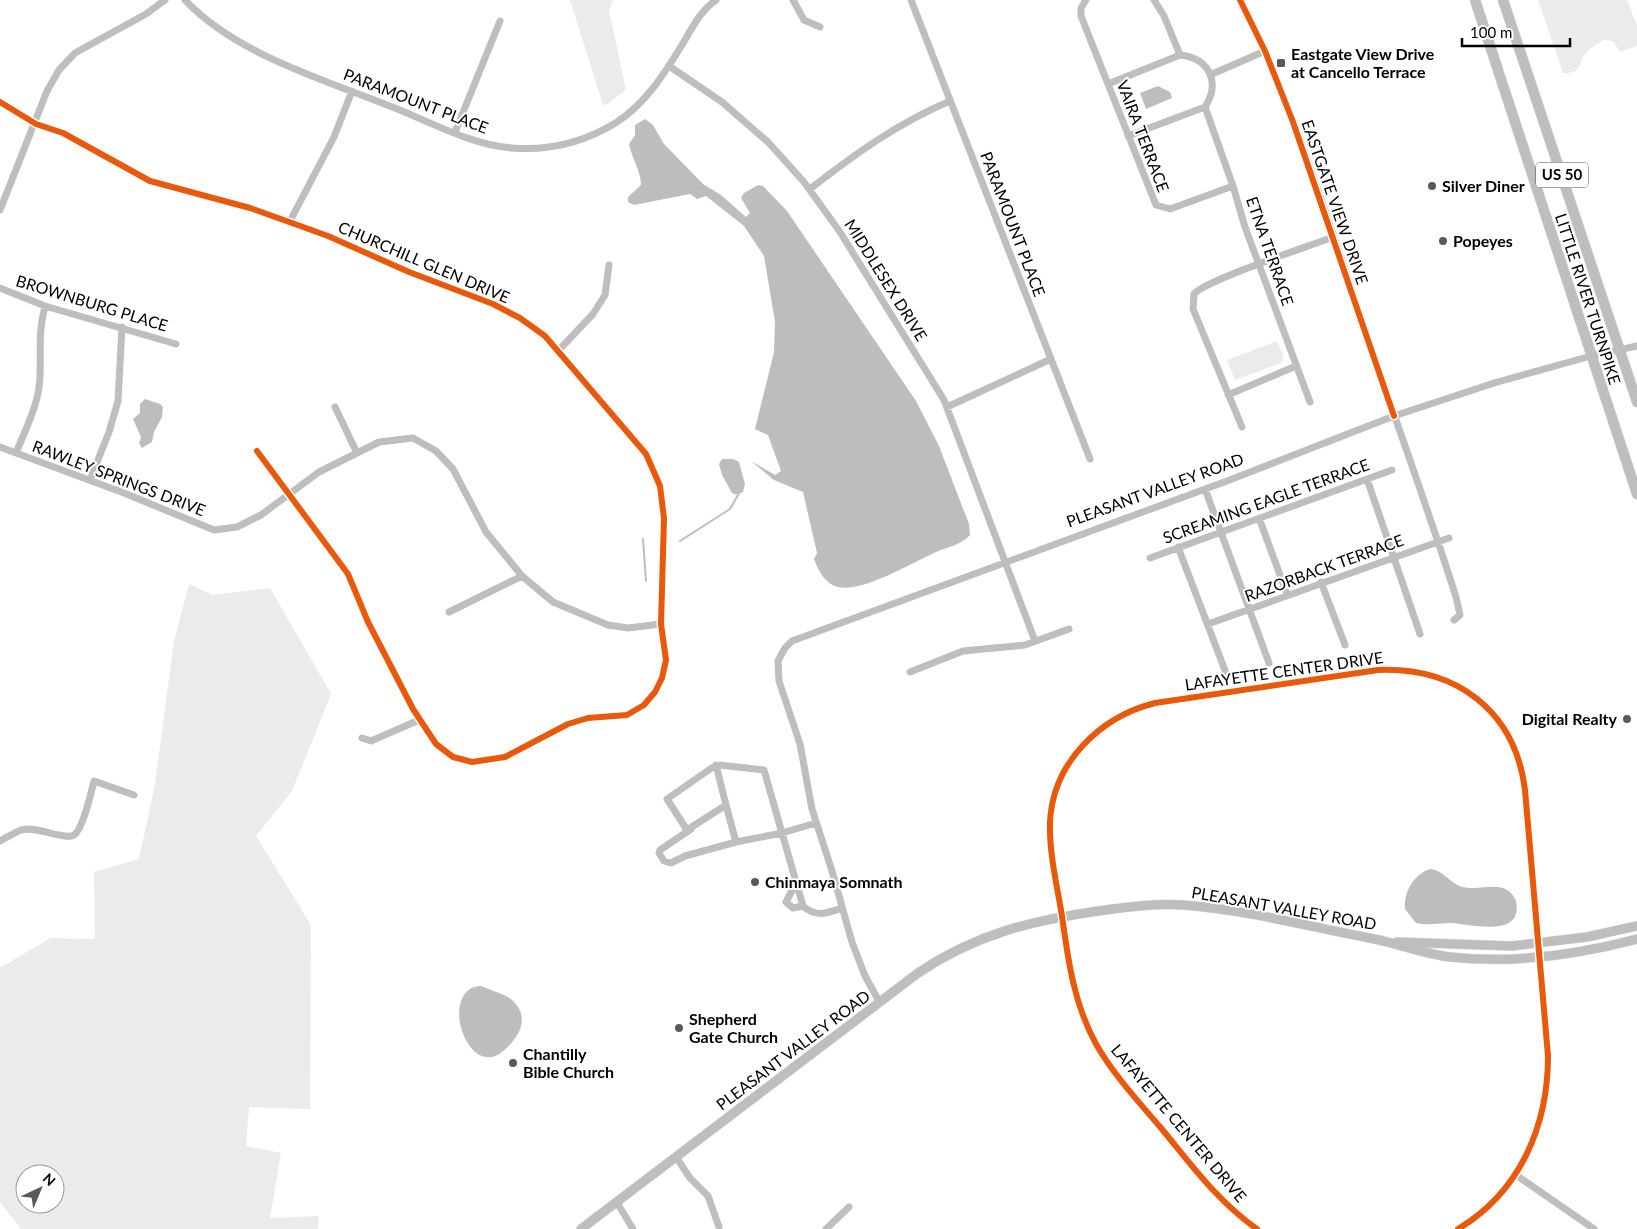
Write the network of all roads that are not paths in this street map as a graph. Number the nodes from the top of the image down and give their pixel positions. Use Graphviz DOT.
graph roads {
  1 [pos="165,0"];
  2 [pos="185,0"];
  3 [pos="716,0"];
  4 [pos="793,0"];
  5 [pos="911,0"];
  6 [pos="1086,0"];
  7 [pos="1154,0"];
  8 [pos="1240,0"];
  9 [pos="1475,0"];
  10 [pos="1504,0"];
  11 [pos="500,21"];
  12 [pos="820,27"];
  13 [pos="1265,51"];
  14 [pos="1180,55"];
  15 [pos="669,66"];
  16 [pos="1210,75"];
  17 [pos="1108,84"];
  18 [pos="352,91"];
  19 [pos="950,101"];
  20 [pos="0,102"];
  21 [pos="1205,107"];
  22 [pos="36,124"];
  23 [pos="455,132"];
  24 [pos="1128,136"];
  25 [pos="1234,186"];
  26 [pos="810,190"];
  27 [pos="0,210"];
  28 [pos="289,223"];
  29 [pos="1333,237"];
  30 [pos="609,265"];
  31 [pos="1259,265"];
  32 [pos="0,288"];
  33 [pos="45,306"];
  34 [pos="122,327"];
  35 [pos="176,344"];
  36 [pos="1637,346"];
  37 [pos="1620,349"];
  38 [pos="558,351"];
  39 [pos="1591,356"];
  40 [pos="1051,359"];
  41 [pos="1296,366"];
  42 [pos="1228,395"];
  43 [pos="1310,402"];
  44 [pos="1637,402"];
  45 [pos="335,406"];
  46 [pos="947,407"];
  47 [pos="1394,416"];
  48 [pos="1242,427"];
  49 [pos="0,447"];
  50 [pos="257,451"];
  51 [pos="16,453"];
  52 [pos="357,453"];
  53 [pos="1090,459"];
  54 [pos="1392,470"];
  55 [pos="1367,479"];
  56 [pos="90,480"];
  57 [pos="1205,489"];
  58 [pos="1637,494"];
  59 [pos="289,495"];
  60 [pos="1259,518"];
  61 [pos="1220,533"];
  62 [pos="1449,538"];
  63 [pos="1437,542"];
  64 [pos="1178,548"];
  65 [pos="1394,557"];
  66 [pos="1150,558"];
  67 [pos="1005,562"];
  68 [pos="522,576"];
  69 [pos="1321,582"];
  70 [pos="1287,594"];
  71 [pos="1248,609"];
  72 [pos="449,612"];
  73 [pos="1454,620"];
  74 [pos="661,624"];
  75 [pos="1208,624"];
  76 [pos="1069,629"];
  77 [pos="1420,634"];
  78 [pos="1035,641"];
  79 [pos="1344,645"];
  80 [pos="1269,663"];
  81 [pos="910,672"];
  82 [pos="1226,673"];
  83 [pos="419,720"];
  84 [pos="362,738"];
  85 [pos="716,766"];
  86 [pos="134,795"];
  87 [pos="726,805"];
  88 [pos="816,823"];
  89 [pos="691,829"];
  90 [pos="782,833"];
  91 [pos="0,842"];
  92 [pos="736,842"];
  93 [pos="796,883"];
  94 [pos="803,906"];
  95 [pos="842,908"];
  96 [pos="1062,917"];
  97 [pos="1637,926"];
  98 [pos="1637,939"];
  99 [pos="1392,942"];
  100 [pos="1538,944"];
  101 [pos="1539,958"];
  102 [pos="880,1003"];
  103 [pos="676,1157"];
  104 [pos="1516,1175"];
  105 [pos="616,1201"];
  106 [pos="849,1207"];
  107 [pos="718,1227"];
  108 [pos="581,1229"];
  109 [pos="633,1229"];
  110 [pos="826,1229"];
  111 [pos="1257,1229"];
  112 [pos="1458,1229"];
  113 [pos="1594,1229"];
  1 -- 22 [label="street"];
  2 -- 18 [label="street, PARAMOUNT PLACE"];
  3 -- 15 [label="street, PARAMOUNT PLACE"];
  4 -- 12 [label="street"];
  5 -- 19 [label="street, PARAMOUNT PLACE"];
  6 -- 17 [label="street, VAIRA TERRACE"];
  7 -- 14 [label="street"];
  8 -- 13 [label="street, EASTGATE VIEW DRIVE"];
  9 -- 39 [label="highway, LITTLE RIVER TURNPIKE / US 50"];
  10 -- 37 [label="highway, LITTLE RIVER TURNPIKE / US 50"];
  11 -- 23 [label="street"];
  13 -- 16 [label="street"];
  13 -- 29 [label="street, EASTGATE VIEW DRIVE"];
  14 -- 16 [label="street"];
  14 -- 17 [label="street"];
  15 -- 23 [label="street, PARAMOUNT PLACE"];
  15 -- 26 [label="street, MIDDLESEX DRIVE"];
  16 -- 21 [label="street"];
  17 -- 24 [label="street, VAIRA TERRACE"];
  18 -- 23 [label="street, PARAMOUNT PLACE"];
  18 -- 28 [label="street"];
  19 -- 26 [label="street"];
  19 -- 40 [label="street, PARAMOUNT PLACE"];
  20 -- 22 [label="street, CHURCHILL GLEN DRIVE"];
  21 -- 24 [label="street"];
  21 -- 25 [label="street, ETNA TERRACE"];
  22 -- 27 [label="street"];
  22 -- 28 [label="street, CHURCHILL GLEN DRIVE"];
  24 -- 25 [label="street, VAIRA TERRACE"];
  25 -- 31 [label="street, ETNA TERRACE"];
  26 -- 46 [label="street, MIDDLESEX DRIVE"];
  28 -- 38 [label="street, CHURCHILL GLEN DRIVE"];
  29 -- 31 [label="street"];
  29 -- 47 [label="street, EASTGATE VIEW DRIVE"];
  30 -- 38 [label="street"];
  31 -- 41 [label="street, ETNA TERRACE"];
  31 -- 42 [label="street"];
  32 -- 33 [label="street, BROWNBURG PLACE"];
  33 -- 34 [label="street, BROWNBURG PLACE"];
  33 -- 51 [label="street"];
  34 -- 35 [label="street, BROWNBURG PLACE"];
  34 -- 56 [label="street"];
  36 -- 37 [label="street, PLEASANT VALLEY ROAD"];
  37 -- 39 [label="street, PLEASANT VALLEY ROAD"];
  37 -- 44 [label="highway, LITTLE RIVER TURNPIKE / US 50"];
  38 -- 74 [label="street, CHURCHILL GLEN DRIVE"];
  39 -- 47 [label="street, PLEASANT VALLEY ROAD"];
  39 -- 58 [label="highway, LITTLE RIVER TURNPIKE / US 50"];
  40 -- 46 [label="street"];
  40 -- 53 [label="street, PARAMOUNT PLACE"];
  41 -- 42 [label="street"];
  41 -- 43 [label="street, ETNA TERRACE"];
  42 -- 48 [label="street"];
  45 -- 52 [label="street"];
  46 -- 67 [label="street, MIDDLESEX DRIVE"];
  47 -- 57 [label="street, PLEASANT VALLEY ROAD"];
  47 -- 63 [label="street, EASTGATE VIEW DRIVE"];
  49 -- 51 [label="street, RAWLEY SPRINGS DRIVE"];
  50 -- 59 [label="street, CHURCHILL GLEN DRIVE"];
  51 -- 56 [label="street, RAWLEY SPRINGS DRIVE"];
  52 -- 59 [label="street, RAWLEY SPRINGS DRIVE"];
  52 -- 68 [label="street, RAWLEY SPRINGS DRIVE"];
  54 -- 55 [label="street, SCREAMING EAGLE TERRACE"];
  55 -- 60 [label="street, SCREAMING EAGLE TERRACE"];
  55 -- 65 [label="street"];
  56 -- 59 [label="street, RAWLEY SPRINGS DRIVE"];
  57 -- 61 [label="street"];
  57 -- 67 [label="street, PLEASANT VALLEY ROAD"];
  59 -- 83 [label="street, CHURCHILL GLEN DRIVE"];
  60 -- 61 [label="street, SCREAMING EAGLE TERRACE"];
  60 -- 70 [label="street"];
  61 -- 64 [label="street, SCREAMING EAGLE TERRACE"];
  61 -- 71 [label="street"];
  62 -- 63 [label="street, RAZORBACK TERRACE"];
  63 -- 65 [label="street, RAZORBACK TERRACE"];
  63 -- 73 [label="street, EASTGATE VIEW DRIVE"];
  64 -- 66 [label="street, SCREAMING EAGLE TERRACE"];
  64 -- 75 [label="street"];
  65 -- 69 [label="street, RAZORBACK TERRACE"];
  65 -- 77 [label="street"];
  67 -- 78 [label="street, MIDDLESEX DRIVE"];
  67 -- 88 [label="street, PLEASANT VALLEY ROAD"];
  68 -- 72 [label="street"];
  68 -- 74 [label="street, RAWLEY SPRINGS DRIVE"];
  69 -- 70 [label="street, RAZORBACK TERRACE"];
  69 -- 79 [label="street"];
  70 -- 71 [label="street, RAZORBACK TERRACE"];
  71 -- 75 [label="street, RAZORBACK TERRACE"];
  71 -- 80 [label="street"];
  74 -- 83 [label="street, CHURCHILL GLEN DRIVE"];
  75 -- 82 [label="street"];
  76 -- 78 [label="street"];
  78 -- 81 [label="street"];
  83 -- 84 [label="street"];
  85 -- 87 [label="street"];
  85 -- 89 [label="street"];
  85 -- 90 [label="street"];
  86 -- 91 [label="street"];
  87 -- 89 [label="street"];
  87 -- 92 [label="street"];
  88 -- 90 [label="street"];
  88 -- 95 [label="street, PLEASANT VALLEY ROAD"];
  89 -- 92 [label="street"];
  90 -- 92 [label="street"];
  90 -- 93 [label="street"];
  93 -- 94 [label="street"];
  93 -- 94 [label="street"];
  94 -- 95 [label="street"];
  95 -- 102 [label="street, PLEASANT VALLEY ROAD"];
  96 -- 99 [label="main road, PLEASANT VALLEY ROAD"];
  96 -- 100 [label="street, LAFAYETTE CENTER DRIVE"];
  96 -- 102 [label="main road, PLEASANT VALLEY ROAD"];
  96 -- 111 [label="street, LAFAYETTE CENTER DRIVE"];
  97 -- 100 [label="main road, PLEASANT VALLEY ROAD"];
  98 -- 101 [label="main road, PLEASANT VALLEY ROAD"];
  99 -- 100 [label="main road, PLEASANT VALLEY ROAD"];
  99 -- 101 [label="main road, PLEASANT VALLEY ROAD"];
  100 -- 101 [label="street, LAFAYETTE CENTER DRIVE"];
  101 -- 104 [label="street, LAFAYETTE CENTER DRIVE"];
  102 -- 103 [label="main road, PLEASANT VALLEY ROAD"];
  103 -- 105 [label="main road, PLEASANT VALLEY ROAD"];
  103 -- 107 [label="street"];
  104 -- 112 [label="street, LAFAYETTE CENTER DRIVE"];
  104 -- 113 [label="street"];
  105 -- 108 [label="main road, PLEASANT VALLEY ROAD"];
  105 -- 109 [label="street"];
  106 -- 110 [label="street"];
}
